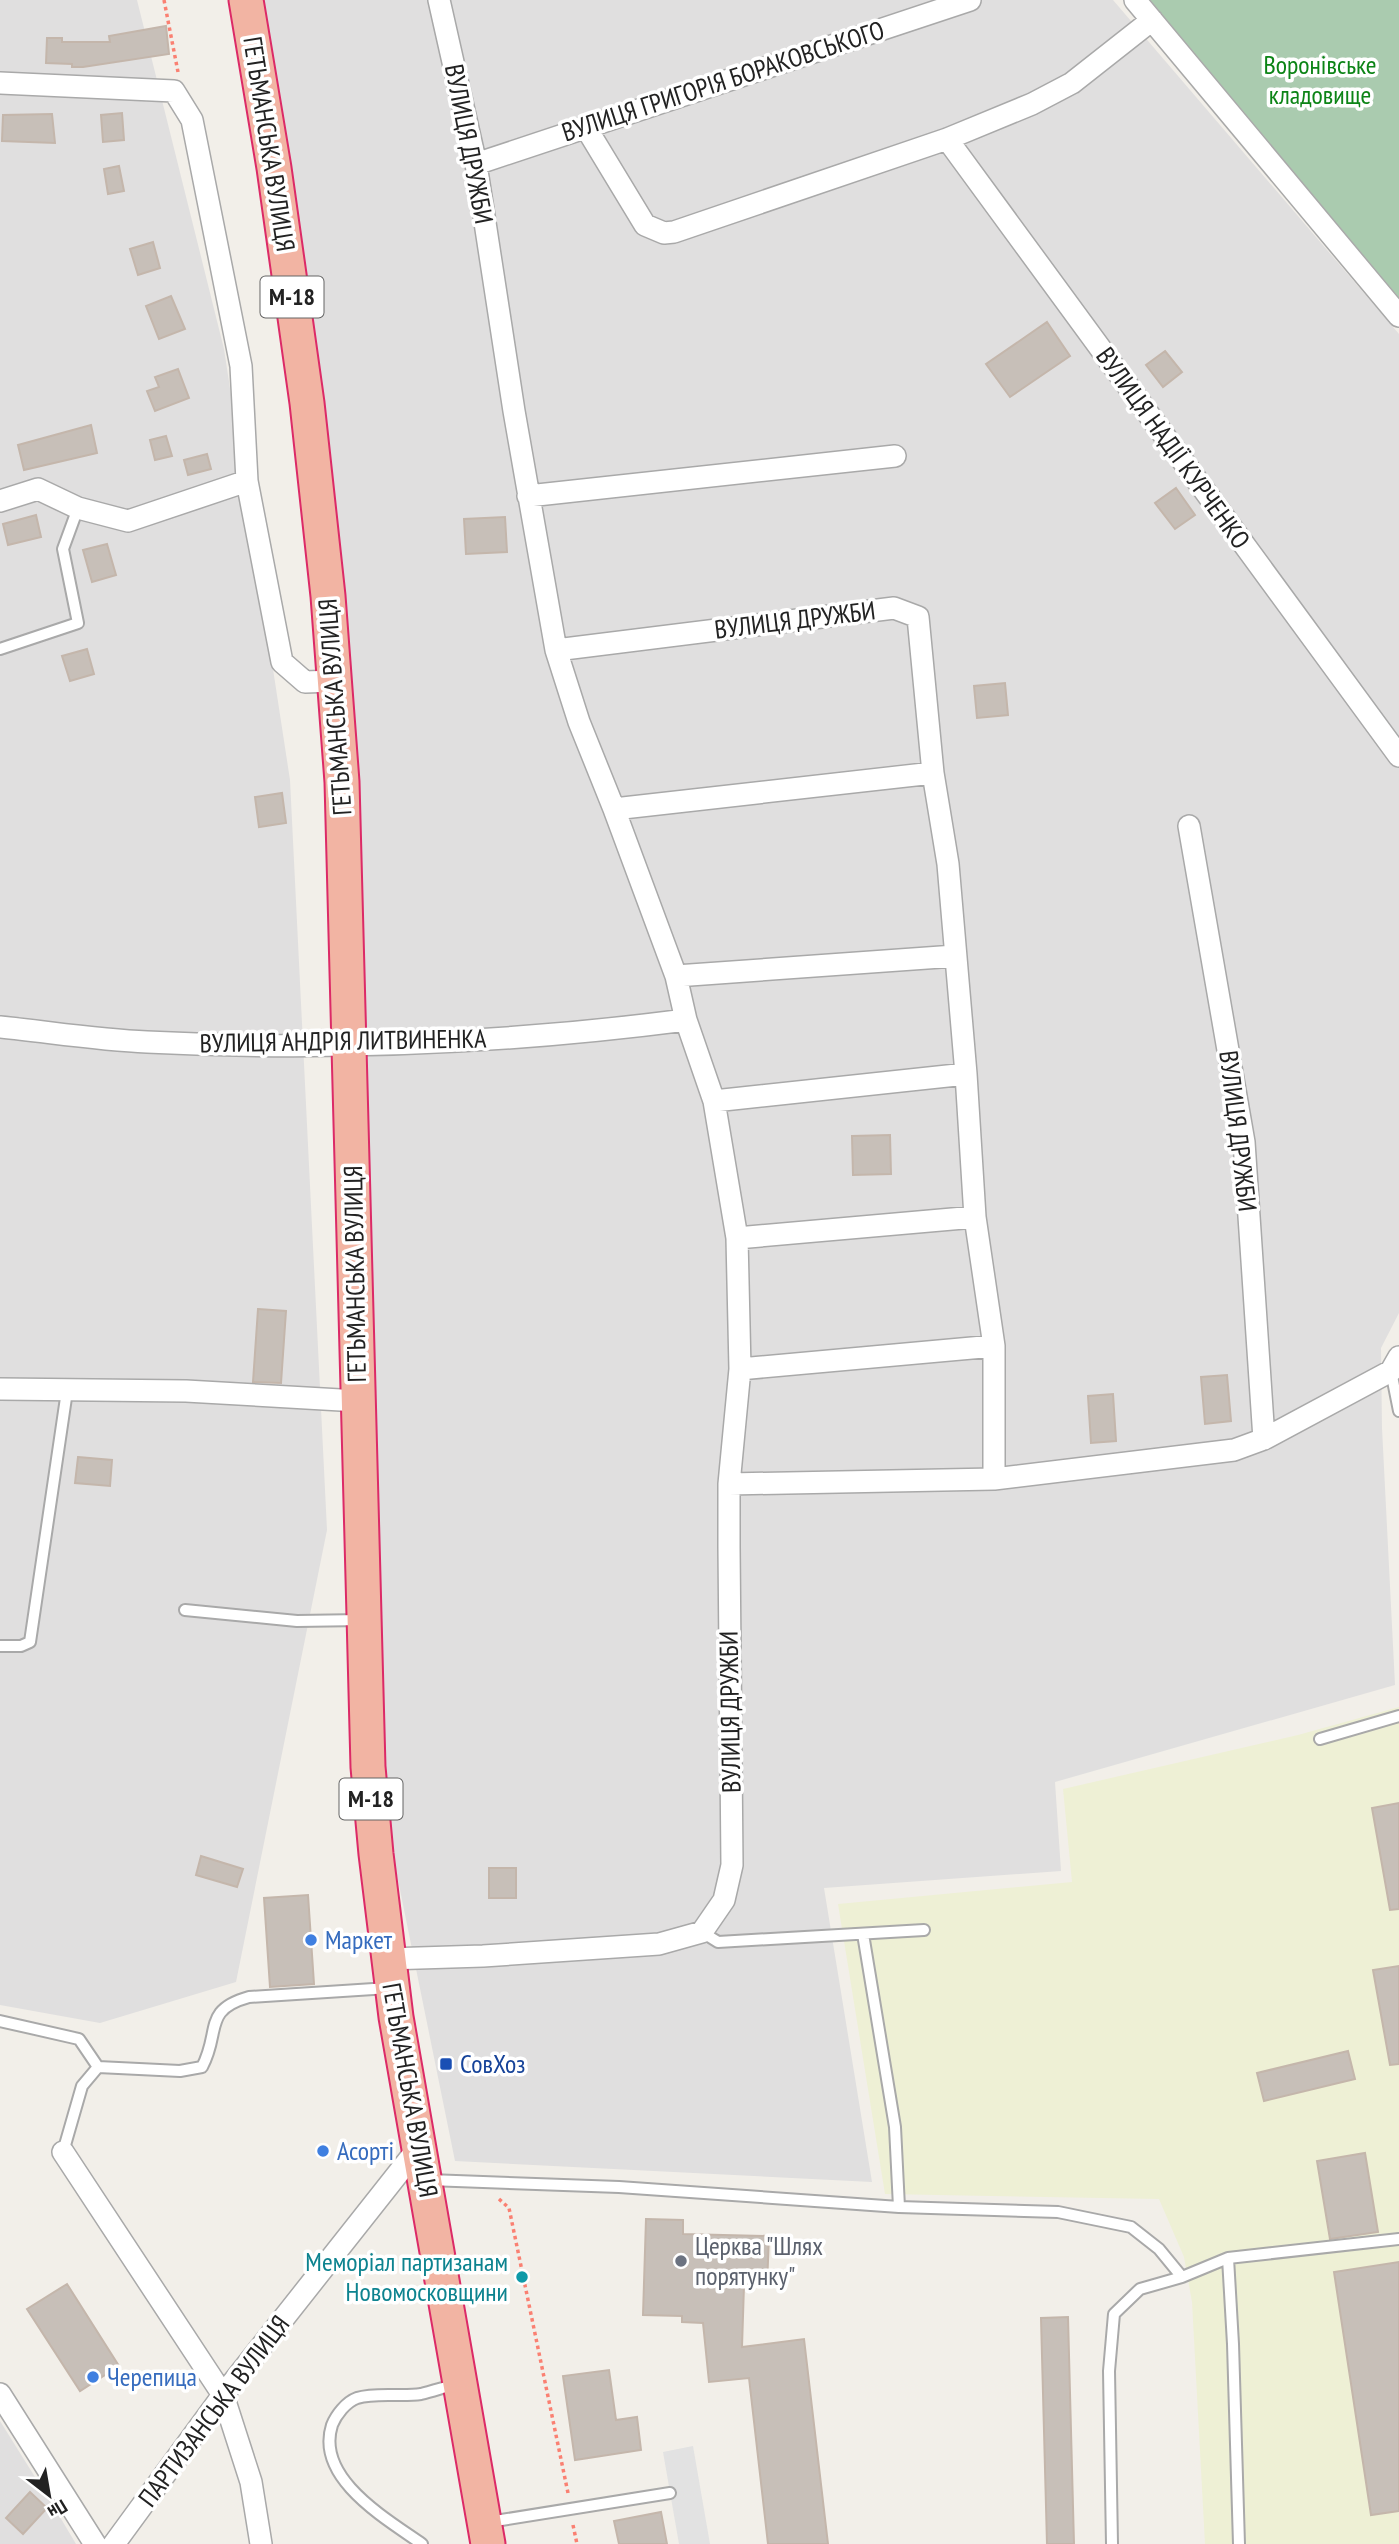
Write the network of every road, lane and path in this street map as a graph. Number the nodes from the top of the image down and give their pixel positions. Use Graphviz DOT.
graph roads {
  1 [pos="164,0"];
  2 [pos="246,0"];
  3 [pos="439,0"];
  4 [pos="970,0"];
  5 [pos="1135,0"];
  6 [pos="1152,20"];
  7 [pos="0,83"];
  8 [pos="174,91"];
  9 [pos="585,126"];
  10 [pos="947,139"];
  11 [pos="476,164"];
  12 [pos="1399,316"];
  13 [pos="895,456"];
  14 [pos="247,481"];
  15 [pos="528,496"];
  16 [pos="0,501"];
  17 [pos="78,508"];
  18 [pos="0,649"];
  19 [pos="556,650"];
  20 [pos="334,681"];
  21 [pos="1399,756"];
  22 [pos="933,773"];
  23 [pos="614,809"];
  24 [pos="1189,826"];
  25 [pos="955,956"];
  26 [pos="676,976"];
  27 [pos="686,1020"];
  28 [pos="0,1027"];
  29 [pos="349,1045"];
  30 [pos="966,1074"];
  31 [pos="714,1101"];
  32 [pos="975,1217"];
  33 [pos="737,1238"];
  34 [pos="994,1346"];
  35 [pos="1395,1364"];
  36 [pos="740,1369"];
  37 [pos="0,1389"];
  38 [pos="67,1391"];
  39 [pos="358,1401"];
  40 [pos="1399,1411"];
  41 [pos="1264,1439"];
  42 [pos="994,1479"];
  43 [pos="729,1484"];
  44 [pos="185,1609"];
  45 [pos="365,1619"];
  46 [pos="0,1646"];
  47 [pos="1399,1716"];
  48 [pos="1320,1739"];
  49 [pos="925,1930"];
  50 [pos="702,1932"];
  51 [pos="863,1934"];
  52 [pos="389,1974"];
  53 [pos="0,2021"];
  54 [pos="99,2067"];
  55 [pos="419,2147"];
  56 [pos="63,2152"];
  57 [pos="425,2180"];
  58 [pos="480,2181"];
  59 [pos="899,2207"];
  60 [pos="1399,2239"];
  61 [pos="1228,2258"];
  62 [pos="1182,2277"];
  63 [pos="460,2384"];
  64 [pos="0,2394"];
  65 [pos="223,2395"];
  66 [pos="670,2493"];
  67 [pos="571,2508"];
  68 [pos="486,2534"];
  69 [pos="95,2544"];
  70 [pos="114,2544"];
  71 [pos="261,2544"];
  72 [pos="422,2544"];
  73 [pos="576,2544"];
  74 [pos="1112,2544"];
  75 [pos="1239,2544"];
  1 -- 8 [label="path"];
  2 -- 20 [label="highway, ГЕТЬМАНСЬКА ВУЛИЦЯ / М-18"];
  3 -- 11 [label="street, ВУЛИЦЯ ДРУЖБИ"];
  4 -- 9 [label="street, ВУЛИЦЯ ГРИГОРІЯ БОРАКОВСЬКОГО"];
  5 -- 6 [label="street"];
  6 -- 10 [label="street"];
  6 -- 12 [label="street"];
  7 -- 8 [label="street"];
  8 -- 14 [label="street"];
  9 -- 10 [label="street"];
  9 -- 11 [label="street, ВУЛИЦЯ ГРИГОРІЯ БОРАКОВСЬКОГО"];
  10 -- 21 [label="street, ВУЛИЦЯ НАДІЇ КУРЧЕНКО"];
  11 -- 15 [label="street, ВУЛИЦЯ ДРУЖБИ"];
  13 -- 15 [label="street"];
  14 -- 17 [label="street"];
  14 -- 20 [label="street"];
  15 -- 19 [label="street, ВУЛИЦЯ ДРУЖБИ"];
  16 -- 17 [label="street"];
  17 -- 18 [label="lane"];
  19 -- 22 [label="street, ВУЛИЦЯ ДРУЖБИ"];
  19 -- 23 [label="street, ВУЛИЦЯ ДРУЖБИ"];
  20 -- 29 [label="highway, ГЕТЬМАНСЬКА ВУЛИЦЯ / М-18"];
  22 -- 23 [label="street"];
  22 -- 25 [label="street, ВУЛИЦЯ ДРУЖБИ"];
  23 -- 26 [label="street, ВУЛИЦЯ ДРУЖБИ"];
  24 -- 41 [label="street, ВУЛИЦЯ ДРУЖБИ"];
  25 -- 26 [label="street"];
  25 -- 30 [label="street, ВУЛИЦЯ ДРУЖБИ"];
  26 -- 27 [label="street, ВУЛИЦЯ ДРУЖБИ"];
  27 -- 29 [label="street, ВУЛИЦЯ АНДРІЯ ЛИТВИНЕНКА"];
  27 -- 31 [label="street, ВУЛИЦЯ ДРУЖБИ"];
  28 -- 29 [label="street, ВУЛИЦЯ АНДРІЯ ЛИТВИНЕНКА"];
  29 -- 39 [label="highway, ГЕТЬМАНСЬКА ВУЛИЦЯ / М-18"];
  30 -- 31 [label="street"];
  30 -- 32 [label="street, ВУЛИЦЯ ДРУЖБИ"];
  31 -- 33 [label="street, ВУЛИЦЯ ДРУЖБИ"];
  32 -- 33 [label="street"];
  32 -- 34 [label="street, ВУЛИЦЯ ДРУЖБИ"];
  33 -- 36 [label="street, ВУЛИЦЯ ДРУЖБИ"];
  34 -- 36 [label="street"];
  34 -- 42 [label="street, ВУЛИЦЯ ДРУЖБИ"];
  35 -- 40 [label="lane"];
  35 -- 41 [label="street"];
  36 -- 43 [label="street, ВУЛИЦЯ ДРУЖБИ"];
  37 -- 38 [label="street"];
  38 -- 39 [label="street"];
  38 -- 46 [label="lane"];
  39 -- 45 [label="highway, ГЕТЬМАНСЬКА ВУЛИЦЯ / М-18"];
  41 -- 42 [label="street"];
  42 -- 43 [label="street"];
  43 -- 50 [label="street, ВУЛИЦЯ ДРУЖБИ"];
  44 -- 45 [label="lane"];
  45 -- 52 [label="highway, ГЕТЬМАНСЬКА ВУЛИЦЯ / М-18"];
  47 -- 48 [label="lane"];
  49 -- 51 [label="lane"];
  50 -- 51 [label="lane"];
  50 -- 52 [label="street"];
  51 -- 59 [label="lane"];
  52 -- 54 [label="lane"];
  52 -- 55 [label="highway, ГЕТЬМАНСЬКА ВУЛИЦЯ / М-18"];
  53 -- 54 [label="lane"];
  54 -- 56 [label="lane"];
  55 -- 57 [label="highway, ГЕТЬМАНСЬКА ВУЛИЦЯ / М-18"];
  55 -- 65 [label="street, ПАРТИЗАНСЬКА ВУЛИЦЯ"];
  56 -- 65 [label="street"];
  57 -- 58 [label="lane"];
  57 -- 63 [label="highway, ГЕТЬМАНСЬКА ВУЛИЦЯ / М-18"];
  58 -- 59 [label="lane"];
  58 -- 67 [label="path"];
  59 -- 62 [label="lane"];
  60 -- 61 [label="lane"];
  61 -- 62 [label="lane"];
  61 -- 75 [label="lane"];
  62 -- 74 [label="lane"];
  63 -- 68 [label="highway, ГЕТЬМАНСЬКА ВУЛИЦЯ / М-18"];
  63 -- 72 [label="lane"];
  64 -- 69 [label="street"];
  65 -- 70 [label="street, ПАРТИЗАНСЬКА ВУЛИЦЯ"];
  65 -- 71 [label="street"];
  66 -- 67 [label="lane"];
  67 -- 68 [label="lane"];
  67 -- 73 [label="path"];
}
